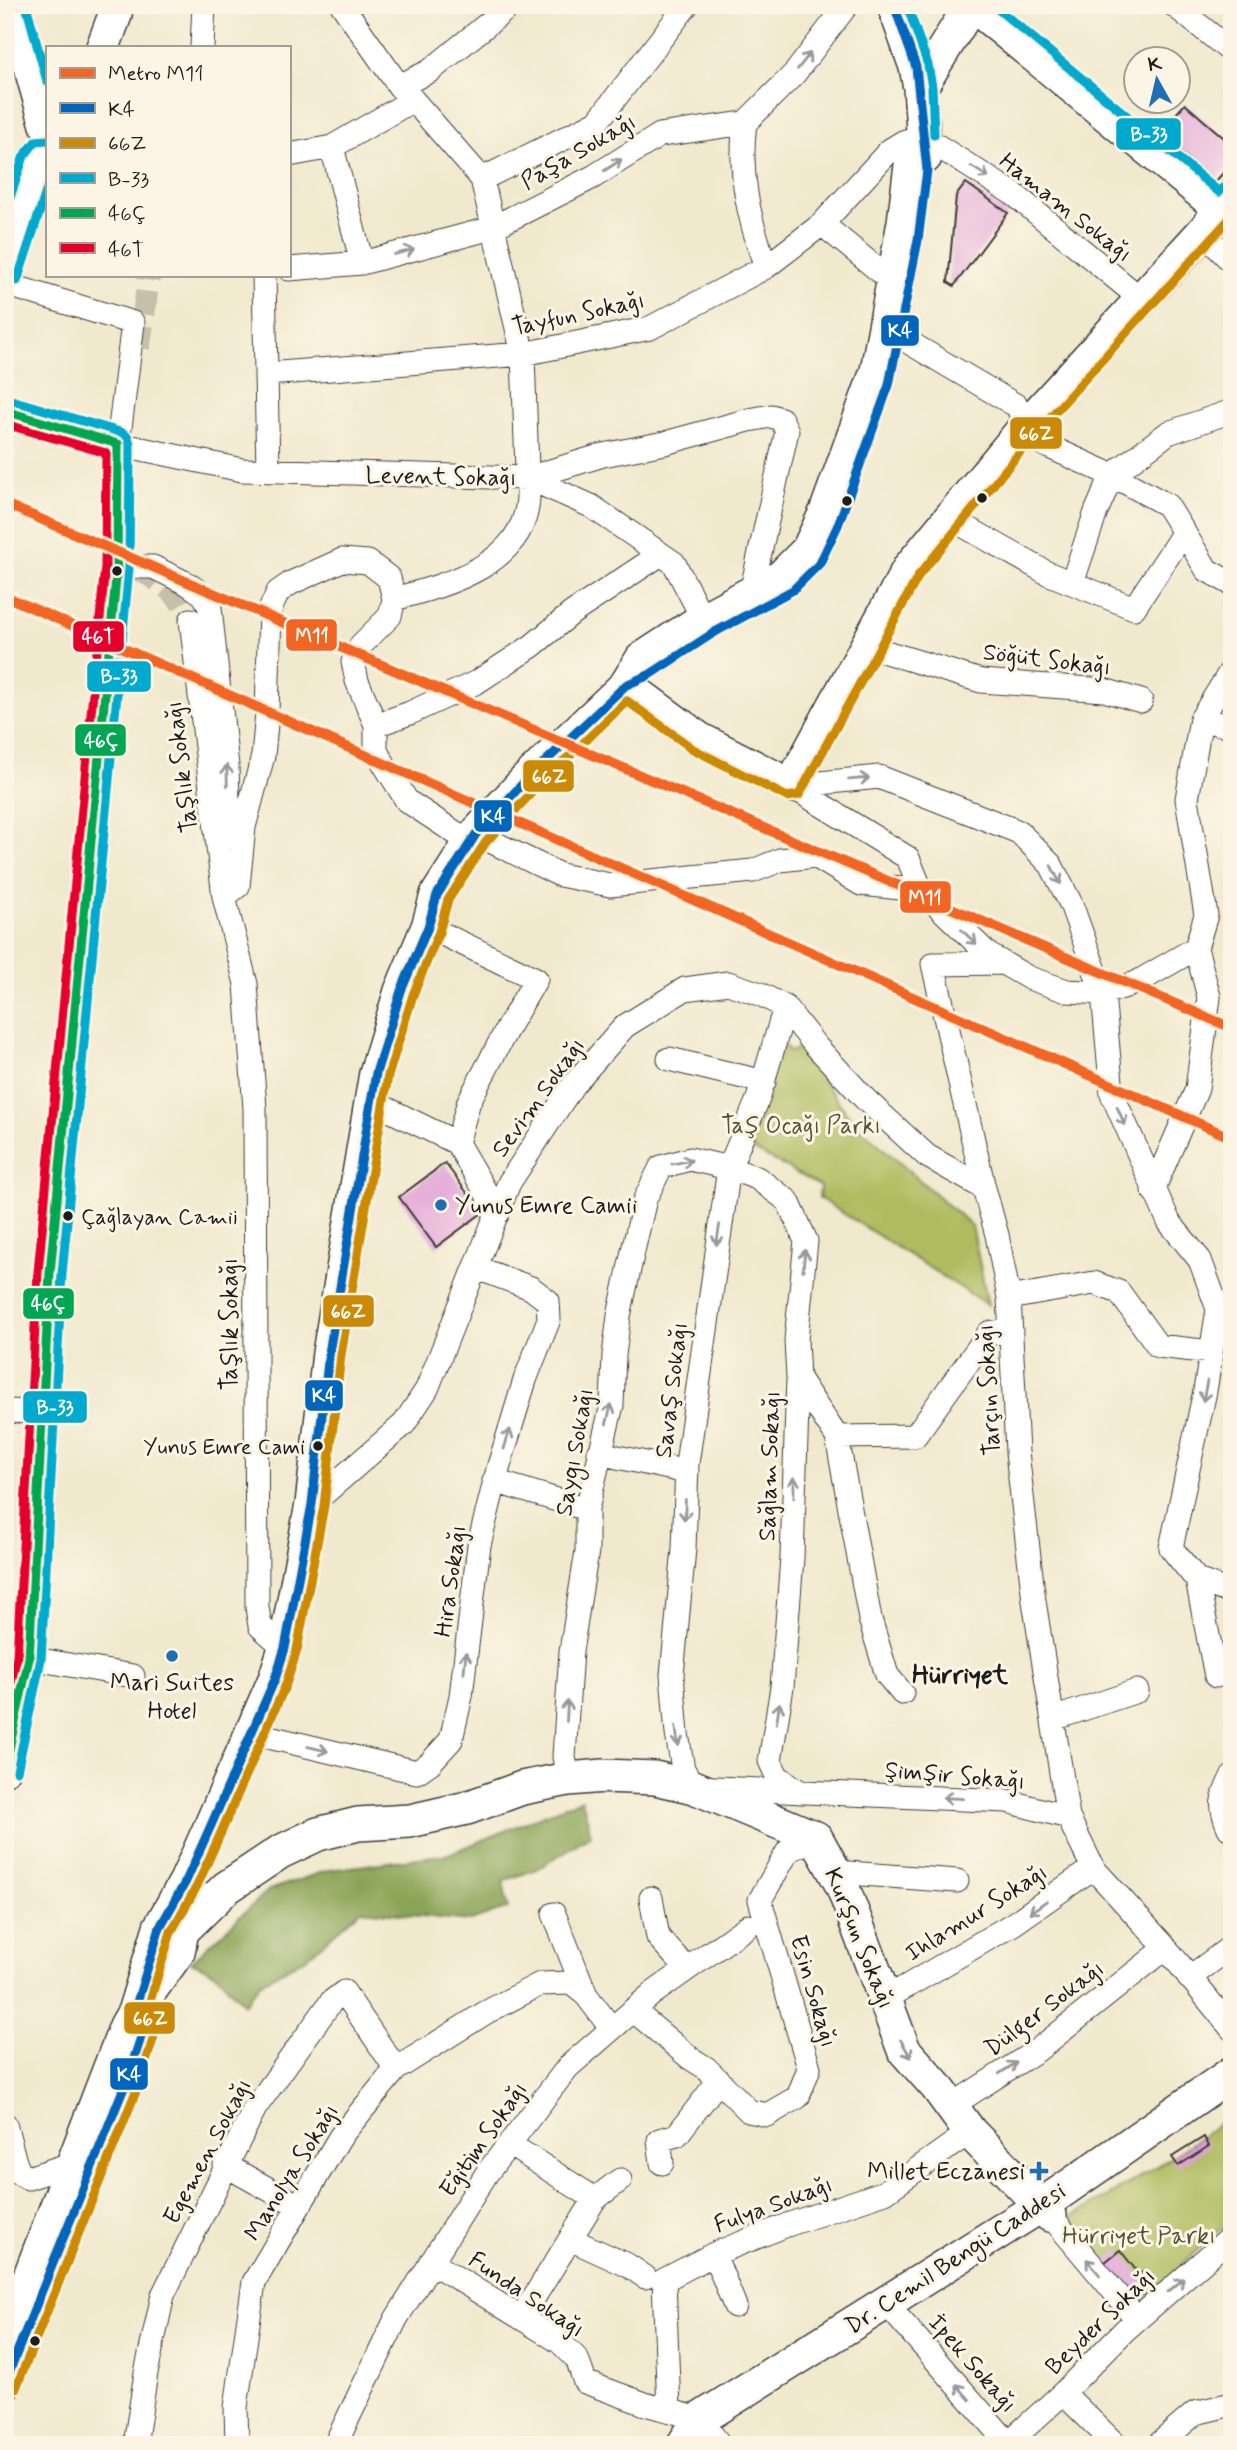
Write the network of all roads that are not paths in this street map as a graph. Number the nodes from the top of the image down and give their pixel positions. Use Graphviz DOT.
graph roads {
  1 [pos="13,5"];
  2 [pos="116,5"];
  3 [pos="204,5"];
  4 [pos="342,5"];
  5 [pos="511,5"];
  6 [pos="687,5"];
  7 [pos="847,5"];
  8 [pos="894,5"];
  9 [pos="972,5"];
  10 [pos="1174,5"];
  11 [pos="103,46"];
  12 [pos="202,46"];
  13 [pos="1232,51"];
  14 [pos="920,88"];
  15 [pos="406,93"];
  16 [pos="745,123"];
  17 [pos="922,136"];
  18 [pos="46,140"];
  19 [pos="332,146"];
  20 [pos="290,155"];
  21 [pos="482,179"];
  22 [pos="1219,213"];
  23 [pos="822,224"];
  24 [pos="492,228"];
  25 [pos="5,252"];
  26 [pos="1232,262"];
  27 [pos="362,263"];
  28 [pos="766,267"];
  29 [pos="290,269"];
  30 [pos="264,276"];
  31 [pos="5,278"];
  32 [pos="893,282"];
  33 [pos="5,284"];
  34 [pos="1141,299"];
  35 [pos="898,336"];
  36 [pos="523,354"];
  37 [pos="267,374"];
  38 [pos="5,411"];
  39 [pos="1232,411"];
  40 [pos="1026,426"];
  41 [pos="118,444"];
  42 [pos="268,471"];
  43 [pos="1112,475"];
  44 [pos="528,478"];
  45 [pos="950,519"];
  46 [pos="1184,532"];
  47 [pos="661,554"];
  48 [pos="117,566"];
  49 [pos="1072,583"];
  50 [pos="1232,584"];
  51 [pos="751,593"];
  52 [pos="394,599"];
  53 [pos="703,619"];
  54 [pos="191,620"];
  55 [pos="866,646"];
  56 [pos="1232,669"];
  57 [pos="626,685"];
  58 [pos="1141,701"];
  59 [pos="1201,719"];
  60 [pos="376,725"];
  61 [pos="1232,727"];
  62 [pos="791,786"];
  63 [pos="473,839"];
  64 [pos="220,866"];
  65 [pos="921,890"];
  66 [pos="224,897"];
  67 [pos="428,927"];
  68 [pos="1196,948"];
  69 [pos="1003,963"];
  70 [pos="1103,993"];
  71 [pos="785,1007"];
  72 [pos="669,1059"];
  73 [pos="764,1082"];
  74 [pos="371,1101"];
  75 [pos="457,1143"];
  76 [pos="729,1168"];
  77 [pos="984,1188"];
  78 [pos="1153,1190"];
  79 [pos="498,1213"];
  80 [pos="477,1268"];
  81 [pos="1009,1298"];
  82 [pos="1011,1331"];
  83 [pos="1211,1352"];
  84 [pos="798,1378"];
  85 [pos="5,1411"];
  86 [pos="42,1412"];
  87 [pos="837,1437"];
  88 [pos="599,1453"];
  89 [pos="687,1472"];
  90 [pos="495,1481"];
  91 [pos="312,1504"];
  92 [pos="587,1509"];
  93 [pos="1197,1580"];
  94 [pos="1232,1593"];
  95 [pos="285,1648"];
  96 [pos="17,1659"];
  97 [pos="133,1676"];
  98 [pos="1216,1676"];
  99 [pos="1137,1691"];
  100 [pos="902,1693"];
  101 [pos="1053,1719"];
  102 [pos="252,1733"];
  103 [pos="770,1761"];
  104 [pos="5,1768"];
  105 [pos="1232,1777"];
  106 [pos="568,1779"];
  107 [pos="694,1787"];
  108 [pos="729,1788"];
  109 [pos="800,1792"];
  110 [pos="1068,1818"];
  111 [pos="1229,1828"];
  112 [pos="816,1838"];
  113 [pos="1093,1868"];
  114 [pos="835,1872"];
  115 [pos="957,1881"];
  116 [pos="651,1898"];
  117 [pos="554,1914"];
  118 [pos="748,1926"];
  119 [pos="1232,1946"];
  120 [pos="1166,1948"];
  121 [pos="687,1968"];
  122 [pos="1189,1978"];
  123 [pos="586,1994"];
  124 [pos="885,1999"];
  125 [pos="633,2010"];
  126 [pos="134,2012"];
  127 [pos="611,2028"];
  128 [pos="1232,2029"];
  129 [pos="396,2069"];
  130 [pos="1232,2073"];
  131 [pos="719,2080"];
  132 [pos="1232,2096"];
  133 [pos="961,2119"];
  134 [pos="5,2124"];
  135 [pos="509,2144"];
  136 [pos="662,2163"];
  137 [pos="225,2165"];
  138 [pos="83,2167"];
  139 [pos="620,2180"];
  140 [pos="595,2199"];
  141 [pos="299,2206"];
  142 [pos="1046,2210"];
  143 [pos="1232,2236"];
  144 [pos="570,2239"];
  145 [pos="714,2254"];
  146 [pos="431,2262"];
  147 [pos="654,2278"];
  148 [pos="735,2306"];
  149 [pos="892,2309"];
  150 [pos="522,2318"];
  151 [pos="1131,2325"];
  152 [pos="5,2341"];
  153 [pos="5,2383"];
  154 [pos="1063,2393"];
  155 [pos="1232,2404"];
  156 [pos="669,2410"];
  157 [pos="704,2437"];
  158 [pos="1008,2444"];
  159 [pos="135,2445"];
  160 [pos="237,2445"];
  161 [pos="335,2445"];
  162 [pos="1116,2445"];
  163 [pos="1158,2445"];
  1 -- 18 [label="street"];
  2 -- 11 [label="street"];
  3 -- 12 [label="street"];
  4 -- 15 [label="street"];
  5 -- 15 [label="street"];
  6 -- 21 [label="street"];
  16 -- 7 [label="street, one-way"];
  8 -- 14 [label="street"];
  9 -- 14 [label="street"];
  9 -- 22 [label="street"];
  10 -- 13 [label="street"];
  14 -- 17 [label="street"];
  15 -- 19 [label="street"];
  15 -- 21 [label="street"];
  24 -- 16 [label="street, Paşa Sokağı, one-way"];
  16 -- 28 [label="street"];
  17 -- 23 [label="street, Tayfun Sokağı"];
  17 -- 32 [label="street"];
  17 -- 34 [label="street, Hamam Sokağı, one-way"];
  17 -- 35 [label="street"];
  18 -- 25 [label="street"];
  18 -- 31 [label="street"];
  19 -- 20 [label="street"];
  19 -- 27 [label="street"];
  21 -- 24 [label="street"];
  22 -- 26 [label="street"];
  22 -- 34 [label="street"];
  23 -- 28 [label="street, Tayfun Sokağı"];
  23 -- 32 [label="street"];
  27 -- 24 [label="street, Paşa Sokağı, one-way"];
  24 -- 36 [label="street"];
  27 -- 29 [label="street, Paşa Sokağı"];
  28 -- 36 [label="street, Tayfun Sokağı"];
  30 -- 37 [label="street"];
  32 -- 51 [label="street"];
  33 -- 41 [label="street"];
  34 -- 40 [label="street"];
  35 -- 40 [label="street"];
  35 -- 57 [label="street"];
  36 -- 37 [label="street, Tayfun Sokağı"];
  36 -- 44 [label="street"];
  37 -- 42 [label="street"];
  38 -- 41 [label="street, Levent Sokağı"];
  39 -- 43 [label="street"];
  40 -- 43 [label="street"];
  40 -- 45 [label="street"];
  41 -- 42 [label="street, Levent Sokağı"];
  41 -- 48 [label="street"];
  42 -- 44 [label="street, Levent Sokağı"];
  43 -- 46 [label="street"];
  43 -- 49 [label="street"];
  44 -- 47 [label="street"];
  44 -- 51 [label="street, Levent Sokağı"];
  44 -- 52 [label="street"];
  45 -- 49 [label="street"];
  45 -- 55 [label="street"];
  46 -- 49 [label="street"];
  46 -- 50 [label="street"];
  47 -- 53 [label="street"];
  47 -- 60 [label="street"];
  64 -- 48 [label="street, Taşlık Sokağı, one-way"];
  48 -- 86 [label="street"];
  51 -- 53 [label="street"];
  52 -- 60 [label="street"];
  52 -- 66 [label="street"];
  53 -- 57 [label="street"];
  54 -- 64 [label="street, Taşlık Sokağı"];
  55 -- 58 [label="street, Söğüt Sokağı"];
  55 -- 62 [label="street"];
  56 -- 59 [label="street"];
  57 -- 62 [label="street"];
  57 -- 63 [label="street"];
  59 -- 61 [label="street"];
  59 -- 68 [label="street"];
  60 -- 63 [label="street"];
  62 -- 65 [label="street"];
  62 -- 70 [label="street, one-way"];
  63 -- 65 [label="street"];
  63 -- 67 [label="street"];
  64 -- 66 [label="street, Taşlık Sokağı"];
  65 -- 69 [label="street, one-way"];
  66 -- 95 [label="street, Taşlık Sokağı"];
  67 -- 74 [label="street"];
  67 -- 75 [label="street"];
  68 -- 70 [label="street"];
  68 -- 78 [label="street"];
  69 -- 70 [label="street"];
  69 -- 77 [label="street, Tarçın Sokağı"];
  70 -- 78 [label="street, one-way"];
  71 -- 73 [label="street, Savaş Sokağı"];
  71 -- 77 [label="street, Sevim Sokağı"];
  71 -- 79 [label="street, Sevim Sokağı"];
  72 -- 73 [label="street"];
  73 -- 76 [label="street, Savaş Sokağı"];
  74 -- 75 [label="street"];
  74 -- 91 [label="street"];
  75 -- 79 [label="street"];
  84 -- 76 [label="street, Sağlam Sokağı, one-way"];
  88 -- 76 [label="street, Saygı Sokağı, one-way"];
  76 -- 89 [label="street, Savaş Sokağı, one-way"];
  77 -- 81 [label="street, Tarçın Sokağı"];
  78 -- 83 [label="street"];
  79 -- 80 [label="street, Sevim Sokağı"];
  90 -- 80 [label="street, Hira Sokağı, one-way"];
  80 -- 91 [label="street, Sevim Sokağı"];
  81 -- 82 [label="street, Tarçın Sokağı"];
  81 -- 83 [label="street"];
  82 -- 87 [label="street"];
  82 -- 101 [label="street, Tarçın Sokağı"];
  83 -- 93 [label="street, one-way"];
  84 -- 87 [label="street"];
  103 -- 84 [label="street, Sağlam Sokağı, one-way"];
  85 -- 86 [label="street"];
  86 -- 96 [label="street"];
  87 -- 100 [label="street"];
  88 -- 89 [label="street"];
  88 -- 92 [label="street, Saygı Sokağı"];
  89 -- 107 [label="street, Savaş Sokağı, one-way"];
  90 -- 92 [label="street"];
  102 -- 90 [label="street, Hira Sokağı, one-way"];
  91 -- 95 [label="street"];
  106 -- 92 [label="street, Saygı Sokağı, one-way"];
  93 -- 94 [label="street"];
  93 -- 98 [label="street"];
  95 -- 102 [label="street"];
  96 -- 97 [label="street"];
  96 -- 104 [label="street"];
  99 -- 101 [label="street"];
  101 -- 110 [label="street, Tarçın Sokağı"];
  102 -- 126 [label="street"];
  103 -- 108 [label="street"];
  103 -- 109 [label="street"];
  105 -- 111 [label="street"];
  106 -- 107 [label="street, Kurşun Sokağı"];
  106 -- 126 [label="street, Kurşun Sokağı"];
  107 -- 108 [label="street, Şimşir Sokağı"];
  107 -- 112 [label="street, Kurşun Sokağı"];
  108 -- 109 [label="street, Şimşir Sokağı"];
  110 -- 109 [label="street, Şimşir Sokağı, one-way"];
  110 -- 113 [label="street"];
  112 -- 114 [label="street, Kurşun Sokağı"];
  112 -- 131 [label="street, Esin Sokağı"];
  113 -- 120 [label="street"];
  113 -- 124 [label="street, Ihlamur Sokağı, one-way"];
  114 -- 115 [label="street"];
  114 -- 124 [label="street, Kurşun Sokağı"];
  116 -- 121 [label="street"];
  117 -- 123 [label="street"];
  118 -- 121 [label="street, Eğitim Sokağı"];
  119 -- 122 [label="street"];
  120 -- 122 [label="street"];
  133 -- 120 [label="street, Dülger Sokağı, one-way"];
  121 -- 125 [label="street, Eğitim Sokağı"];
  122 -- 128 [label="street"];
  123 -- 127 [label="street"];
  123 -- 129 [label="street, Manolya Sokağı"];
  124 -- 133 [label="street, Kurşun Sokağı, one-way"];
  125 -- 127 [label="street, Eğitim Sokağı"];
  125 -- 131 [label="street, Esin Sokağı"];
  126 -- 138 [label="street"];
  127 -- 135 [label="street, Eğitim Sokağı"];
  129 -- 137 [label="street, Egemen Sokağı"];
  129 -- 141 [label="street, Manolya Sokağı"];
  130 -- 142 [label="street, Dr. Cemil Bengü Caddesi"];
  131 -- 136 [label="street"];
  132 -- 142 [label="street, Dr. Cemil Bengü Caddesi"];
  133 -- 142 [label="street, Kurşun Sokağı"];
  133 -- 145 [label="street, Fulya Sokağı"];
  134 -- 138 [label="street"];
  135 -- 140 [label="street"];
  135 -- 146 [label="street, Eğitim Sokağı"];
  137 -- 141 [label="street"];
  137 -- 159 [label="street, Egemen Sokağı"];
  138 -- 152 [label="street"];
  138 -- 153 [label="street"];
  139 -- 140 [label="street"];
  140 -- 144 [label="street"];
  141 -- 160 [label="street, Manolya Sokağı"];
  142 -- 149 [label="street, Dr. Cemil Bengü Caddesi"];
  151 -- 142 [label="street, one-way"];
  151 -- 143 [label="street, Beyder Sokağı, one-way"];
  144 -- 147 [label="street"];
  144 -- 150 [label="street"];
  145 -- 147 [label="street, Fulya Sokağı"];
  145 -- 148 [label="street"];
  146 -- 150 [label="street, Funda Sokağı"];
  146 -- 161 [label="street, Eğitim Sokağı"];
  147 -- 156 [label="street"];
  149 -- 157 [label="street, Dr. Cemil Bengü Caddesi"];
  158 -- 149 [label="street, İpek Sokağı, one-way"];
  150 -- 156 [label="street, Funda Sokağı"];
  151 -- 154 [label="street, Beyder Sokağı"];
  154 -- 158 [label="street, Beyder Sokağı"];
  154 -- 162 [label="street"];
  155 -- 163 [label="street"];
  156 -- 157 [label="street, Funda Sokağı"];
}
